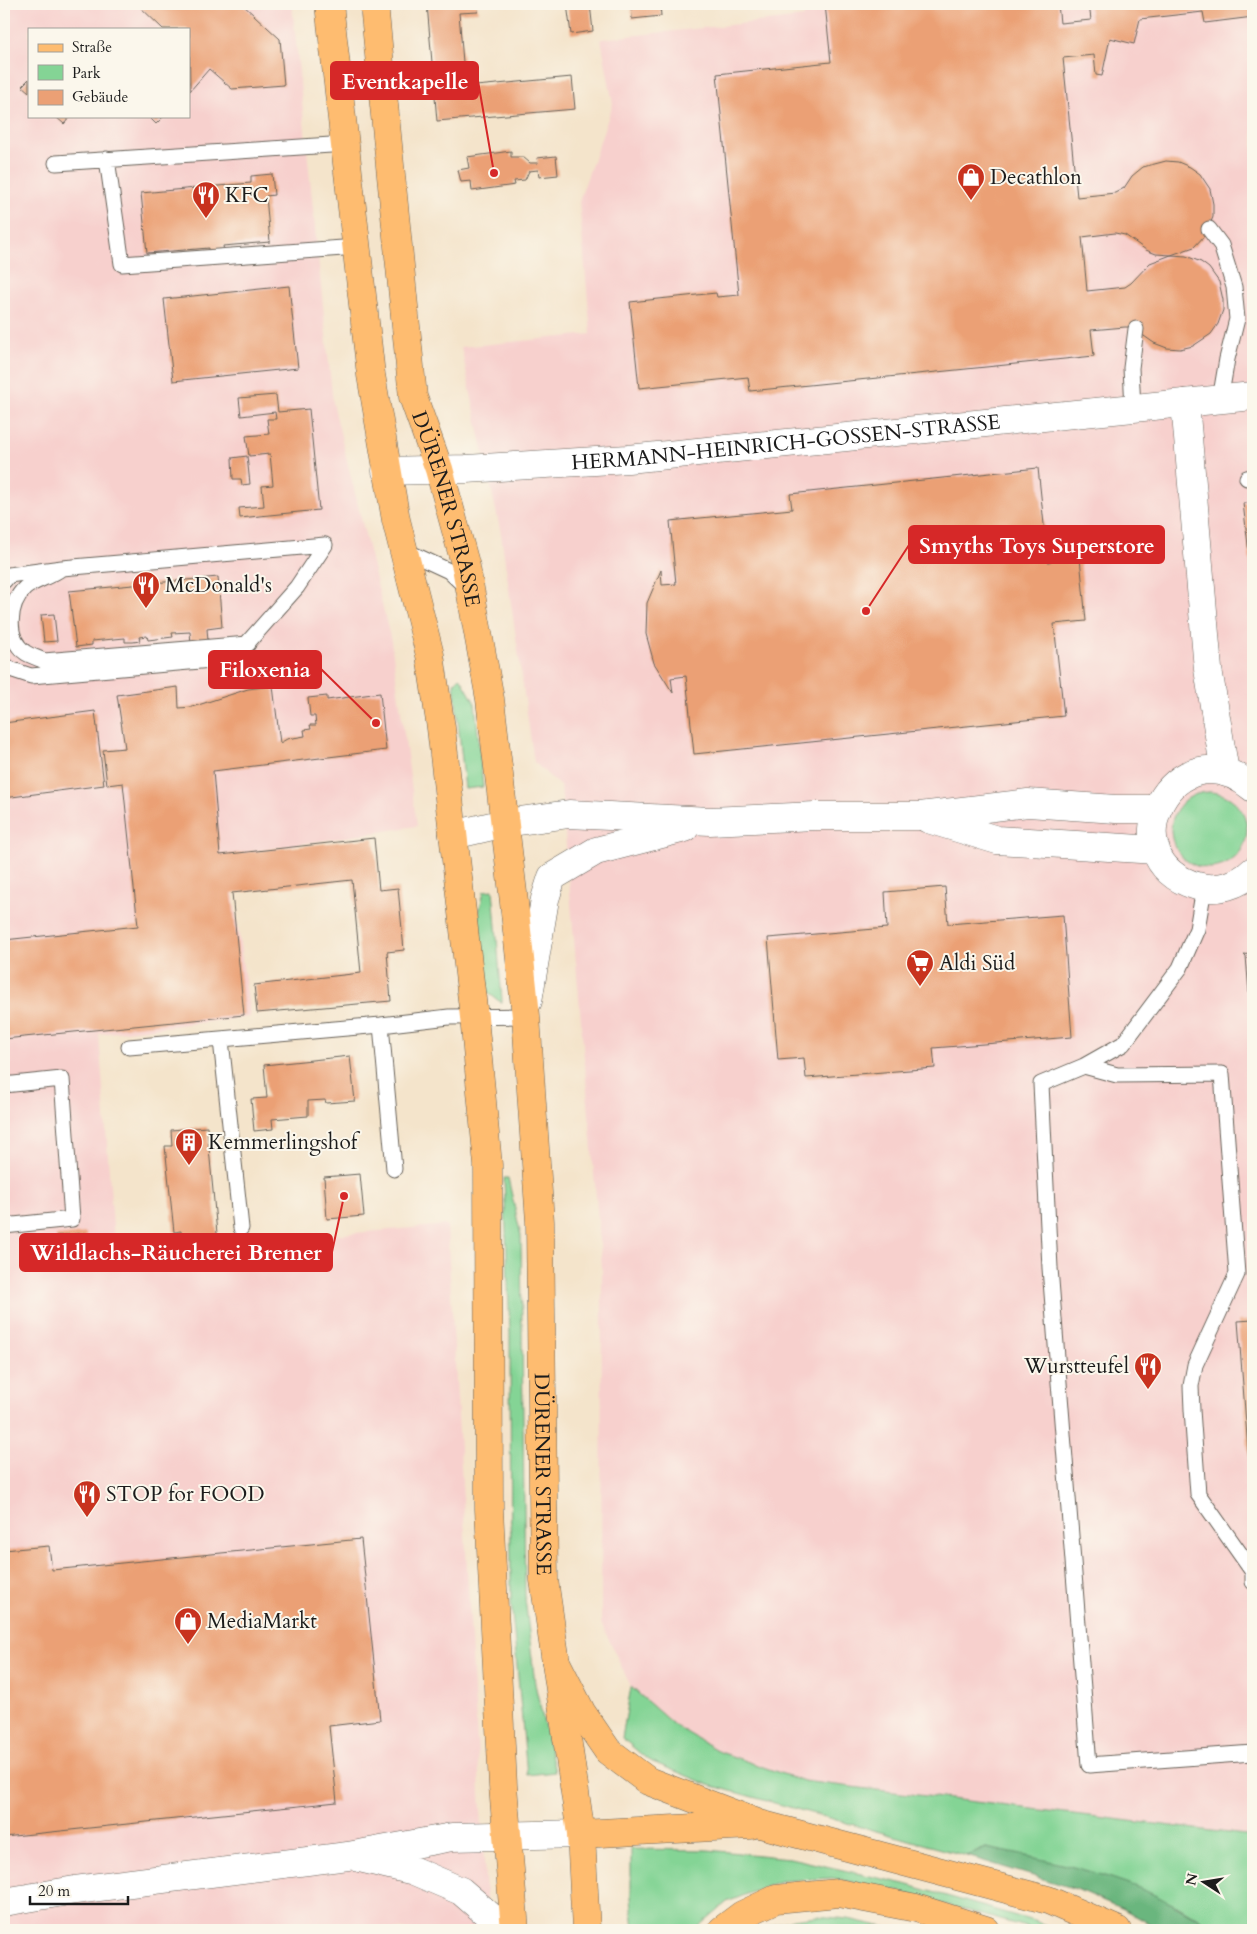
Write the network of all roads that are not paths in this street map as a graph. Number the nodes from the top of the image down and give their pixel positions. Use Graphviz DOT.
graph roads {
  1 [pos="329,4"];
  2 [pos="374,4"];
  3 [pos="346,144"];
  4 [pos="107,159"];
  5 [pos="56,163"];
  6 [pos="1209,229"];
  7 [pos="357,247"];
  8 [pos="1136,329"];
  9 [pos="1253,396"];
  10 [pos="1220,400"];
  11 [pos="1185,403"];
  12 [pos="1133,408"];
  13 [pos="439,469"];
  14 [pos="386,471"];
  15 [pos="406,551"];
  16 [pos="62,568"];
  17 [pos="4,581"];
  18 [pos="471,592"];
  19 [pos="248,644"];
  20 [pos="4,664"];
  21 [pos="1224,772"];
  22 [pos="1253,788"];
  23 [pos="1156,809"];
  24 [pos="920,816"];
  25 [pos="710,821"];
  26 [pos="505,824"];
  27 [pos="453,835"];
  28 [pos="1156,850"];
  29 [pos="1253,871"];
  30 [pos="1204,888"];
  31 [pos="526,1016"];
  32 [pos="474,1017"];
  33 [pos="381,1025"];
  34 [pos="221,1040"];
  35 [pos="129,1047"];
  36 [pos="1084,1066"];
  37 [pos="4,1085"];
  38 [pos="394,1169"];
  39 [pos="4,1226"];
  40 [pos="241,1228"];
  41 [pos="1253,1582"];
  42 [pos="556,1662"];
  43 [pos="1253,1753"];
  44 [pos="760,1824"];
  45 [pos="508,1834"];
  46 [pos="582,1834"];
  47 [pos="348,1856"];
  48 [pos="4,1884"];
  49 [pos="75,1890"];
  50 [pos="4,1902"];
  51 [pos="506,1930"];
  52 [pos="515,1930"];
  53 [pos="586,1930"];
  54 [pos="722,1930"];
  55 [pos="986,1930"];
  56 [pos="1117,1930"];
  1 -- 3 [label="main road, DÜRENER STRASSE"];
  2 -- 13 [label="main road, DÜRENER STRASSE"];
  3 -- 4 [label="lane"];
  3 -- 7 [label="main road, DÜRENER STRASSE"];
  4 -- 5 [label="lane"];
  4 -- 7 [label="lane"];
  6 -- 10 [label="lane"];
  7 -- 14 [label="main road, DÜRENER STRASSE"];
  8 -- 12 [label="lane"];
  9 -- 10 [label="street, HERMANN-HEINRICH-GOSSEN-STRASSE"];
  10 -- 11 [label="street, HERMANN-HEINRICH-GOSSEN-STRASSE"];
  11 -- 12 [label="street, HERMANN-HEINRICH-GOSSEN-STRASSE"];
  11 -- 21 [label="street"];
  12 -- 13 [label="street, HERMANN-HEINRICH-GOSSEN-STRASSE"];
  13 -- 14 [label="street, HERMANN-HEINRICH-GOSSEN-STRASSE"];
  13 -- 18 [label="main road, DÜRENER STRASSE"];
  14 -- 15 [label="main road, DÜRENER STRASSE"];
  15 -- 18 [label="lane"];
  15 -- 27 [label="main road, DÜRENER STRASSE"];
  16 -- 17 [label="lane"];
  16 -- 19 [label="lane"];
  16 -- 19 [label="lane"];
  18 -- 26 [label="main road, DÜRENER STRASSE"];
  19 -- 20 [label="lane"];
  21 -- 22 [label="street"];
  21 -- 23 [label="street"];
  23 -- 24 [label="street"];
  23 -- 28 [label="street"];
  24 -- 25 [label="street"];
  24 -- 28 [label="street"];
  25 -- 26 [label="street"];
  25 -- 31 [label="street"];
  26 -- 27 [label="street"];
  26 -- 31 [label="main road, DÜRENER STRASSE"];
  27 -- 32 [label="main road, DÜRENER STRASSE"];
  28 -- 30 [label="street"];
  29 -- 30 [label="street"];
  30 -- 36 [label="lane"];
  31 -- 32 [label="lane"];
  31 -- 42 [label="main road, DÜRENER STRASSE"];
  32 -- 33 [label="lane"];
  32 -- 45 [label="main road, DÜRENER STRASSE"];
  33 -- 34 [label="lane"];
  33 -- 38 [label="lane"];
  34 -- 35 [label="lane"];
  34 -- 40 [label="lane"];
  36 -- 41 [label="lane"];
  36 -- 43 [label="lane"];
  37 -- 39 [label="lane"];
  42 -- 44 [label="main road"];
  42 -- 46 [label="main road, DÜRENER STRASSE"];
  44 -- 46 [label="main road"];
  44 -- 56 [label="main road"];
  45 -- 46 [label="street"];
  45 -- 47 [label="street"];
  45 -- 52 [label="main road, DÜRENER STRASSE"];
  46 -- 53 [label="main road, DÜRENER STRASSE"];
  47 -- 49 [label="street"];
  47 -- 51 [label="street"];
  48 -- 49 [label="street"];
  49 -- 50 [label="street"];
  54 -- 55 [label="main road"];
}
